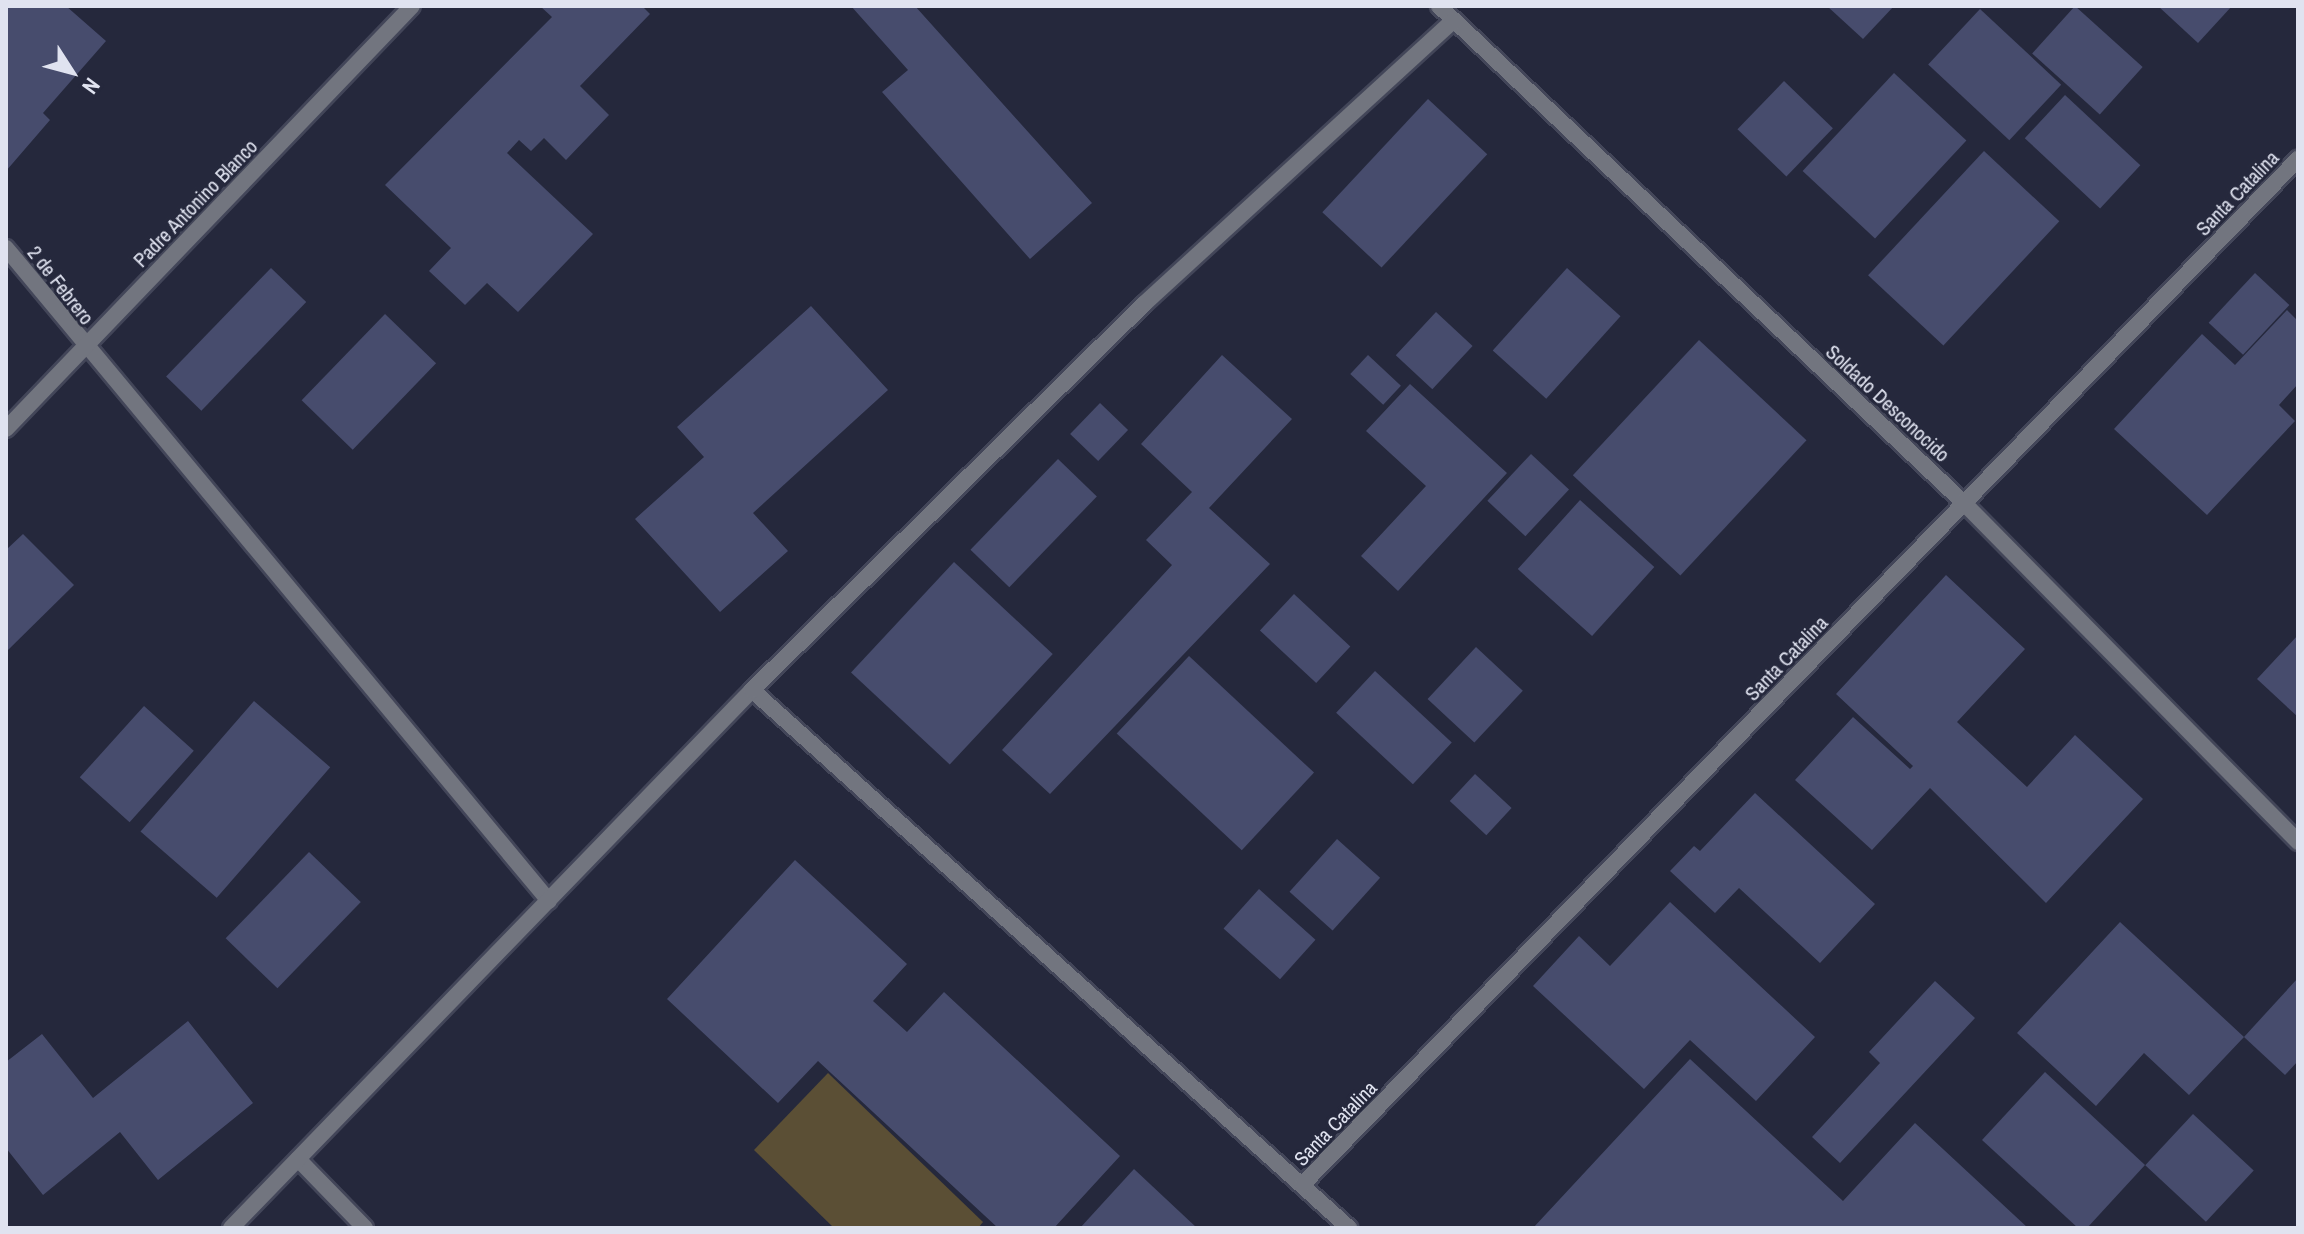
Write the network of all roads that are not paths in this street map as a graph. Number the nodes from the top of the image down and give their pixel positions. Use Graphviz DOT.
graph roads {
  1 [pos="412,6"];
  2 [pos="1439,6"];
  3 [pos="1453,21"];
  4 [pos="2298,159"];
  5 [pos="6,248"];
  6 [pos="84,347"];
  7 [pos="6,429"];
  8 [pos="1964,503"];
  9 [pos="752,690"];
  10 [pos="2298,842"];
  11 [pos="549,901"];
  12 [pos="298,1159"];
  13 [pos="1303,1184"];
  14 [pos="231,1228"];
  15 [pos="365,1228"];
  16 [pos="1349,1228"];
  1 -- 6 [label="street, Padre Antonino Blanco"];
  2 -- 3 [label="street, Soldado Desconocido"];
  3 -- 8 [label="street, Soldado Desconocido"];
  3 -- 9 [label="street"];
  4 -- 8 [label="street, Santa Catalina"];
  5 -- 6 [label="street, 2 de Febrero"];
  6 -- 7 [label="street, Padre Antonino Blanco"];
  6 -- 11 [label="street, 2 de Febrero"];
  8 -- 10 [label="street, Soldado Desconocido"];
  8 -- 13 [label="street, Santa Catalina"];
  9 -- 11 [label="street"];
  9 -- 13 [label="street"];
  11 -- 12 [label="street"];
  12 -- 14 [label="street"];
  12 -- 15 [label="street"];
  13 -- 16 [label="street"];
}
